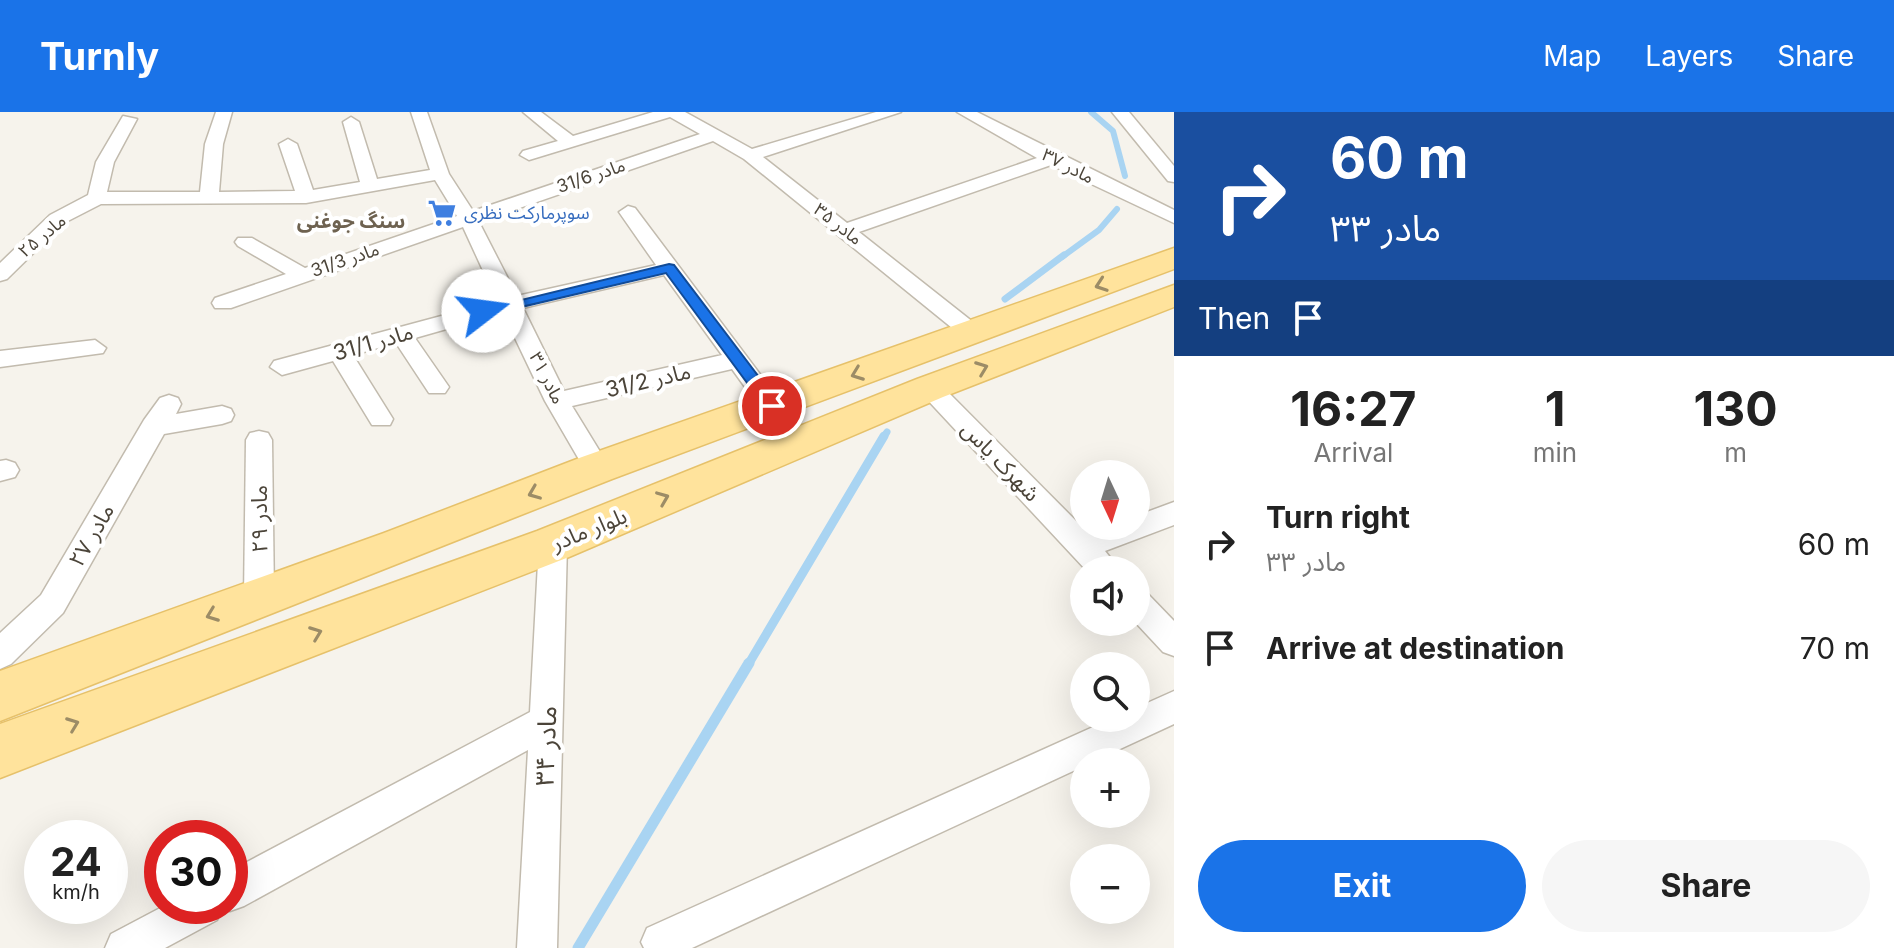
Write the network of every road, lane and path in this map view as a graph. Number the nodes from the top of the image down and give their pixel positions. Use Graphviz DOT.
graph roads {
  1 [pos="224,112"];
  2 [pos="419,112"];
  3 [pos="531,112"];
  4 [pos="671,112"];
  5 [pos="893,112"];
  6 [pos="965,112"];
  7 [pos="1120,112"];
  8 [pos="129,119"];
  9 [pos="351,122"];
  10 [pos="706,130"];
  11 [pos="570,142"];
  12 [pos="288,144"];
  13 [pos="529,155"];
  14 [pos="750,155"];
  15 [pos="1052,159"];
  16 [pos="440,174"];
  17 [pos="1174,177"];
  18 [pos="370,186"];
  19 [pos="206,197"];
  20 [pos="306,197"];
  21 [pos="97,198"];
  22 [pos="628,212"];
  23 [pos="1174,217"];
  24 [pos="468,218"];
  25 [pos="846,230"];
  26 [pos="245,242"];
  27 [pos="669,268"];
  28 [pos="0,275"];
  29 [pos="303,275"];
  30 [pos="1168,276"];
  31 [pos="223,303"];
  32 [pos="511,304"];
  33 [pos="970,331"];
  34 [pos="401,334"];
  35 [pos="95,348"];
  36 [pos="339,352"];
  37 [pos="0,359"];
  38 [pos="739,359"];
  39 [pos="282,367"];
  40 [pos="437,387"];
  41 [pos="930,388"];
  42 [pos="557,401"];
  43 [pos="772,406"];
  44 [pos="222,415"];
  45 [pos="381,419"];
  46 [pos="259,440"];
  47 [pos="597,468"];
  48 [pos="1174,513"];
  49 [pos="553,544"];
  50 [pos="1083,547"];
  51 [pos="1092,556"];
  52 [pos="259,598"];
  53 [pos="1150,617"];
  54 [pos="1174,642"];
  55 [pos="0,654"];
  56 [pos="0,696"];
  57 [pos="1174,707"];
  58 [pos="547,721"];
  59 [pos="0,751"];
  60 [pos="248,882"];
  61 [pos="170,924"];
  62 [pos="661,942"];
  63 [pos="125,948"];
  64 [pos="537,948"];
  1 -- 19 [label="street"];
  2 -- 16 [label="street, مادر ۳۱"];
  3 -- 11 [label="street"];
  4 -- 10 [label="street, مادر ۳۵"];
  4 -- 11 [label="street"];
  5 -- 14 [label="street"];
  6 -- 15 [label="street, مادر ۳۷"];
  7 -- 17 [label="street"];
  8 -- 21 [label="street"];
  9 -- 18 [label="street"];
  10 -- 14 [label="street, مادر ۳۵"];
  10 -- 24 [label="street, مادر 31/6"];
  11 -- 13 [label="street"];
  12 -- 20 [label="street"];
  14 -- 25 [label="street, مادر ۳۵"];
  15 -- 23 [label="street, مادر ۳۷"];
  15 -- 25 [label="street"];
  16 -- 18 [label="street"];
  16 -- 24 [label="street, مادر ۳۱"];
  18 -- 20 [label="street"];
  19 -- 20 [label="street"];
  19 -- 21 [label="street"];
  21 -- 28 [label="street, مادر ۲۵"];
  22 -- 27 [label="street"];
  24 -- 29 [label="street, مادر 31/3"];
  24 -- 32 [label="street, مادر ۳۱"];
  25 -- 33 [label="street, مادر ۳۵"];
  26 -- 29 [label="street"];
  27 -- 32 [label="street, مادر 31/1"];
  27 -- 38 [label="street"];
  29 -- 31 [label="street, مادر 31/3"];
  30 -- 33 [label="main road, بلوار مادر, one-way"];
  41 -- 30 [label="main road, بلوار مادر, one-way"];
  32 -- 34 [label="street, مادر 31/1"];
  32 -- 42 [label="street, مادر ۳۱"];
  33 -- 43 [label="main road, بلوار مادر, one-way"];
  34 -- 36 [label="street, مادر 31/1"];
  34 -- 40 [label="street"];
  35 -- 37 [label="street"];
  36 -- 39 [label="street, مادر 31/1"];
  36 -- 45 [label="street"];
  38 -- 42 [label="street, مادر 31/2"];
  38 -- 43 [label="street"];
  49 -- 41 [label="main road, بلوار مادر, one-way"];
  41 -- 50 [label="street, شهرک یاس"];
  42 -- 47 [label="street, مادر ۳۱"];
  43 -- 47 [label="main road, بلوار مادر"];
  44 -- 55 [label="street, مادر ۲۷"];
  46 -- 52 [label="street, مادر ۲۹"];
  47 -- 52 [label="main road, بلوار مادر, one-way"];
  48 -- 50 [label="street"];
  49 -- 58 [label="street, مادر ۳۴"];
  59 -- 49 [label="main road, بلوار مادر, one-way"];
  50 -- 51 [label="street, شهرک یاس"];
  52 -- 56 [label="main road, بلوار مادر, one-way"];
  53 -- 54 [label="street"];
  57 -- 62 [label="street"];
  58 -- 60 [label="street"];
  58 -- 64 [label="street, مادر ۳۴"];
  61 -- 63 [label="street"];
}
